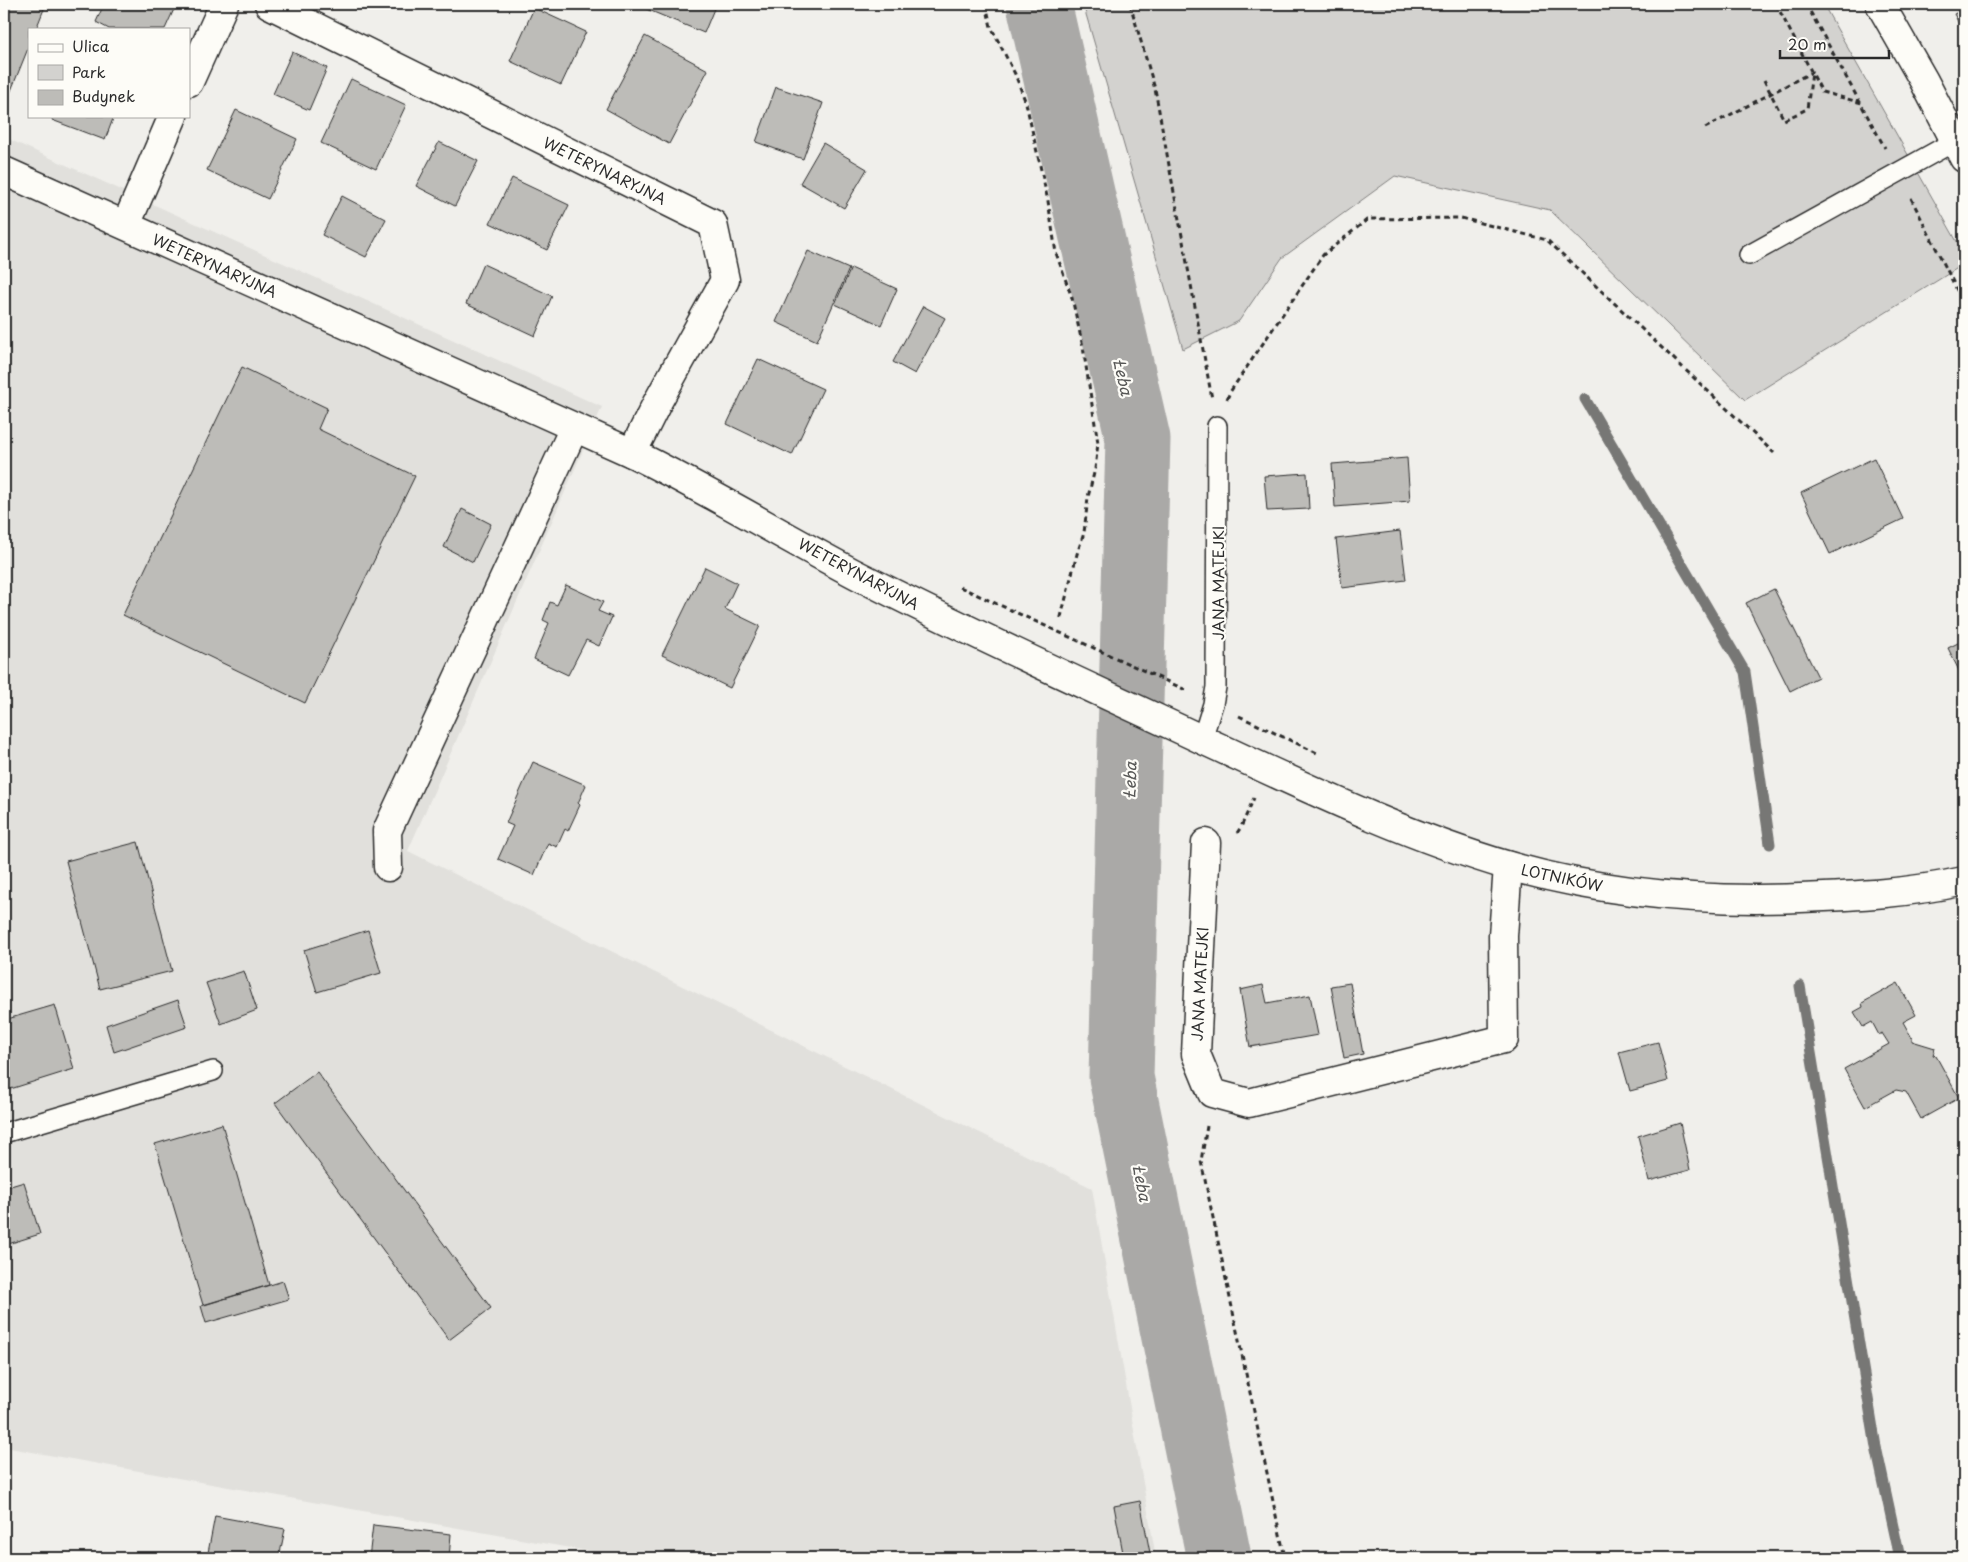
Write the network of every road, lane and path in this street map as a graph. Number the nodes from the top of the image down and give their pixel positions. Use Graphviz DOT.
graph roads {
  1 [pos="224,4"];
  2 [pos="269,4"];
  3 [pos="986,4"];
  4 [pos="1130,4"];
  5 [pos="1776,4"];
  6 [pos="1880,4"];
  7 [pos="1812,72"];
  8 [pos="190,80"];
  9 [pos="1764,80"];
  10 [pos="1770,94"];
  11 [pos="1862,103"];
  12 [pos="173,118"];
  13 [pos="1705,128"];
  14 [pos="1960,150"];
  15 [pos="4,171"];
  16 [pos="126,225"];
  17 [pos="1749,255"];
  18 [pos="1217,426"];
  19 [pos="574,428"];
  20 [pos="632,453"];
  21 [pos="1774,453"];
  22 [pos="1060,621"];
  23 [pos="1094,648"];
  24 [pos="1213,704"];
  25 [pos="1193,735"];
  26 [pos="1324,757"];
  27 [pos="1206,842"];
  28 [pos="1508,866"];
  29 [pos="388,867"];
  30 [pos="1964,881"];
  31 [pos="213,1071"];
  32 [pos="1212,1093"];
  33 [pos="4,1132"];
  34 [pos="1285,1558"];
  1 -- 8 [label="street"];
  2 -- 20 [label="street, WETERYNARYJNA"];
  3 -- 22 [label="path"];
  4 -- 18 [label="path"];
  5 -- 7 [label="path"];
  6 -- 14 [label="street"];
  7 -- 10 [label="path"];
  7 -- 10 [label="path"];
  7 -- 11 [label="path"];
  9 -- 10 [label="path"];
  10 -- 13 [label="path"];
  12 -- 16 [label="street"];
  14 -- 17 [label="lane"];
  15 -- 16 [label="street, WETERYNARYJNA"];
  16 -- 19 [label="street, WETERYNARYJNA"];
  18 -- 21 [label="path"];
  18 -- 24 [label="lane, JANA MATEJKI"];
  19 -- 20 [label="street, WETERYNARYJNA"];
  19 -- 29 [label="street"];
  20 -- 25 [label="street, WETERYNARYJNA"];
  23 -- 24 [label="path"];
  24 -- 25 [label="lane, JANA MATEJKI"];
  24 -- 26 [label="path"];
  25 -- 28 [label="street, LOTNIKÓW"];
  27 -- 32 [label="street, JANA MATEJKI"];
  28 -- 30 [label="street, LOTNIKÓW"];
  28 -- 32 [label="street"];
  31 -- 33 [label="lane"];
  32 -- 34 [label="path"];
}
